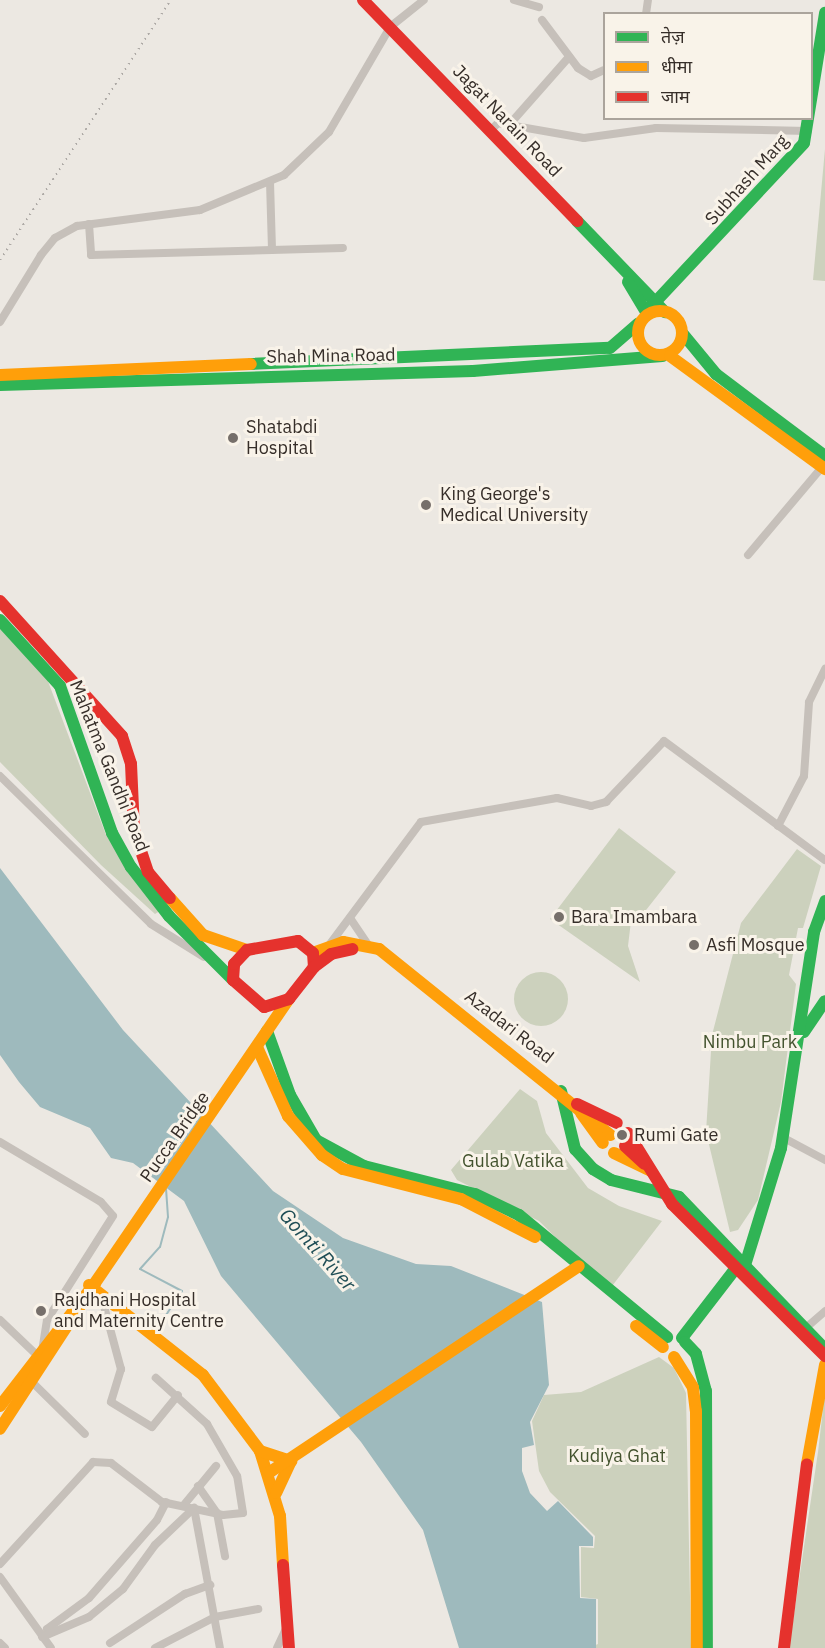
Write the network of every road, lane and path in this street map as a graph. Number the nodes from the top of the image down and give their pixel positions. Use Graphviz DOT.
graph roads {
  1 [pos="363,0"];
  2 [pos="424,0"];
  3 [pos="514,0"];
  4 [pos="539,7"];
  5 [pos="825,13"];
  6 [pos="542,20"];
  7 [pos="390,27"];
  8 [pos="569,57"];
  9 [pos="603,70"];
  10 [pos="813,96"];
  11 [pos="810,120"];
  12 [pos="509,125"];
  13 [pos="492,129"];
  14 [pos="808,131"];
  15 [pos="270,182"];
  16 [pos="89,224"];
  17 [pos="343,248"];
  18 [pos="272,250"];
  19 [pos="700,259"];
  20 [pos="621,271"];
  21 [pos="655,302"];
  22 [pos="646,312"];
  23 [pos="665,312"];
  24 [pos="0,322"];
  25 [pos="638,324"];
  26 [pos="683,334"];
  27 [pos="523,352"];
  28 [pos="666,356"];
  29 [pos="392,357"];
  30 [pos="322,360"];
  31 [pos="213,363"];
  32 [pos="524,368"];
  33 [pos="393,372"];
  34 [pos="323,374"];
  35 [pos="0,375"];
  36 [pos="214,376"];
  37 [pos="0,385"];
  38 [pos="777,428"];
  39 [pos="824,464"];
  40 [pos="748,555"];
  41 [pos="0,602"];
  42 [pos="0,620"];
  43 [pos="825,669"];
  44 [pos="71,677"];
  45 [pos="60,686"];
  46 [pos="0,776"];
  47 [pos="778,826"];
  48 [pos="134,830"];
  49 [pos="115,838"];
  50 [pos="825,860"];
  51 [pos="825,901"];
  52 [pos="350,918"];
  53 [pos="330,945"];
  54 [pos="368,945"];
  55 [pos="247,950"];
  56 [pos="313,953"];
  57 [pos="383,954"];
  58 [pos="217,965"];
  59 [pos="314,967"];
  60 [pos="233,980"];
  61 [pos="289,999"];
  62 [pos="825,1001"];
  63 [pos="255,1003"];
  64 [pos="267,1031"];
  65 [pos="799,1045"];
  66 [pos="258,1046"];
  67 [pos="561,1090"];
  68 [pos="576,1104"];
  69 [pos="617,1123"];
  70 [pos="628,1133"];
  71 [pos="783,1137"];
  72 [pos="606,1139"];
  73 [pos="0,1142"];
  74 [pos="619,1150"];
  75 [pos="825,1160"];
  76 [pos="651,1171"];
  77 [pos="428,1186"];
  78 [pos="668,1192"];
  79 [pos="757,1233"];
  80 [pos="735,1249"];
  81 [pos="741,1267"];
  82 [pos="571,1272"];
  83 [pos="95,1288"];
  84 [pos="825,1311"];
  85 [pos="0,1320"];
  86 [pos="808,1326"];
  87 [pos="684,1340"];
  88 [pos="665,1342"];
  89 [pos="825,1349"];
  90 [pos="40,1354"];
  91 [pos="825,1356"];
  92 [pos="674,1357"];
  93 [pos="825,1365"];
  94 [pos="156,1378"];
  95 [pos="32,1382"];
  96 [pos="178,1395"];
  97 [pos="0,1406"];
  98 [pos="0,1429"];
  99 [pos="85,1434"];
  100 [pos="260,1451"];
  101 [pos="292,1460"];
  102 [pos="216,1466"];
  103 [pos="270,1472"];
  104 [pos="198,1486"];
  105 [pos="276,1492"];
  106 [pos="166,1502"];
  107 [pos="183,1506"];
  108 [pos="194,1508"];
  109 [pos="217,1513"];
  110 [pos="225,1556"];
  111 [pos="0,1564"];
  112 [pos="0,1577"];
  113 [pos="210,1585"];
  114 [pos="258,1609"];
  115 [pos="215,1617"];
  116 [pos="288,1626"];
  117 [pos="45,1636"];
  118 [pos="0,1643"];
  119 [pos="110,1643"];
  120 [pos="5,1648"];
  121 [pos="51,1648"];
  122 [pos="155,1648"];
  123 [pos="220,1648"];
  124 [pos="276,1648"];
  125 [pos="289,1648"];
  126 [pos="697,1648"];
  127 [pos="707,1648"];
  128 [pos="784,1648"];
  1 -- 7 [label="main road, Jagat Narain Road"];
  2 -- 7 [label="street"];
  3 -- 4 [label="street"];
  5 -- 10 [label="main road, Subhash Marg"];
  6 -- 8 [label="street"];
  7 -- 13 [label="main road, Jagat Narain Road"];
  7 -- 15 [label="street"];
  8 -- 9 [label="street"];
  8 -- 12 [label="street"];
  11 -- 14 [label="main road, Subhash Marg"];
  12 -- 13 [label="street"];
  12 -- 14 [label="street"];
  13 -- 20 [label="main road, Jagat Narain Road"];
  14 -- 19 [label="main road, Subhash Marg"];
  15 -- 16 [label="street"];
  15 -- 18 [label="street"];
  16 -- 18 [label="street"];
  16 -- 24 [label="street"];
  17 -- 18 [label="street"];
  19 -- 21 [label="main road, Subhash Marg"];
  19 -- 23 [label="main road, Subhash Marg"];
  20 -- 21 [label="main road, Jagat Narain Road"];
  20 -- 22 [label="main road, Jagat Narain Road"];
  21 -- 22 [label="main road, Subhash Marg"];
  21 -- 23 [label="main road, Jagat Narain Road"];
  22 -- 23 [label="main road"];
  22 -- 25 [label="main road"];
  23 -- 26 [label="main road"];
  25 -- 27 [label="main road, Shah Mina Road"];
  25 -- 28 [label="main road"];
  26 -- 28 [label="main road"];
  26 -- 38 [label="main road"];
  27 -- 29 [label="main road, Shah Mina Road"];
  27 -- 32 [label="main road"];
  28 -- 32 [label="main road, Shah Mina Road"];
  28 -- 38 [label="main road"];
  29 -- 30 [label="main road, Shah Mina Road"];
  29 -- 33 [label="main road"];
  30 -- 31 [label="main road, Shah Mina Road"];
  30 -- 34 [label="main road"];
  31 -- 35 [label="main road, Shah Mina Road"];
  31 -- 36 [label="main road"];
  32 -- 33 [label="main road, Shah Mina Road"];
  33 -- 34 [label="main road, Shah Mina Road"];
  34 -- 36 [label="main road, Shah Mina Road"];
  36 -- 37 [label="main road, Shah Mina Road"];
  38 -- 39 [label="main road"];
  39 -- 40 [label="street"];
  41 -- 44 [label="main road, Mahatma Gandhi Road"];
  42 -- 45 [label="main road, Mahatma Gandhi Road"];
  43 -- 47 [label="street"];
  44 -- 45 [label="main road"];
  44 -- 48 [label="main road, Mahatma Gandhi Road"];
  45 -- 49 [label="main road, Mahatma Gandhi Road"];
  46 -- 58 [label="street"];
  47 -- 50 [label="street"];
  47 -- 52 [label="street"];
  48 -- 49 [label="main road"];
  48 -- 55 [label="main road, Mahatma Gandhi Road"];
  49 -- 58 [label="main road, Mahatma Gandhi Road"];
  51 -- 65 [label="main road"];
  52 -- 53 [label="street"];
  52 -- 54 [label="street"];
  53 -- 54 [label="main road"];
  53 -- 56 [label="main road"];
  54 -- 57 [label="main road, Azadari Road"];
  55 -- 56 [label="main road"];
  55 -- 60 [label="main road"];
  56 -- 59 [label="main road"];
  57 -- 59 [label="main road"];
  57 -- 67 [label="main road, Azadari Road"];
  58 -- 60 [label="main road, Mahatma Gandhi Road"];
  59 -- 61 [label="main road"];
  60 -- 63 [label="main road"];
  61 -- 63 [label="main road"];
  61 -- 64 [label="main road, Pucca Bridge"];
  62 -- 65 [label="main road"];
  63 -- 66 [label="main road"];
  64 -- 66 [label="main road, Pucca Bridge"];
  64 -- 77 [label="main road"];
  65 -- 71 [label="main road"];
  66 -- 77 [label="main road"];
  66 -- 83 [label="main road, Pucca Bridge"];
  67 -- 68 [label="main road, Azadari Road"];
  67 -- 78 [label="main road"];
  68 -- 69 [label="main road, Azadari Road"];
  68 -- 72 [label="main road"];
  70 -- 76 [label="main road"];
  71 -- 75 [label="street"];
  71 -- 79 [label="main road"];
  73 -- 90 [label="street"];
  74 -- 76 [label="main road"];
  76 -- 78 [label="main road"];
  77 -- 82 [label="main road"];
  78 -- 80 [label="main road"];
  78 -- 81 [label="main road"];
  79 -- 80 [label="main road"];
  79 -- 81 [label="main road"];
  80 -- 81 [label="main road"];
  81 -- 86 [label="main road"];
  81 -- 87 [label="main road"];
  81 -- 91 [label="main road"];
  82 -- 88 [label="main road"];
  82 -- 101 [label="main road"];
  83 -- 90 [label="main road"];
  83 -- 95 [label="main road"];
  83 -- 96 [label="street"];
  83 -- 100 [label="main road"];
  84 -- 86 [label="street"];
  85 -- 90 [label="street"];
  86 -- 89 [label="main road"];
  87 -- 88 [label="main road"];
  87 -- 92 [label="main road"];
  87 -- 127 [label="main road"];
  88 -- 92 [label="main road"];
  90 -- 97 [label="main road"];
  92 -- 126 [label="main road"];
  93 -- 128 [label="main road"];
  94 -- 96 [label="street"];
  95 -- 98 [label="main road"];
  95 -- 99 [label="street"];
  96 -- 109 [label="street"];
  100 -- 101 [label="main road"];
  100 -- 103 [label="main road"];
  101 -- 103 [label="main road"];
  101 -- 105 [label="main road"];
  102 -- 104 [label="street"];
  103 -- 105 [label="main road"];
  104 -- 107 [label="street"];
  104 -- 109 [label="street"];
  105 -- 116 [label="main road"];
  106 -- 107 [label="street"];
  106 -- 111 [label="street"];
  106 -- 117 [label="street"];
  107 -- 108 [label="street"];
  108 -- 109 [label="street"];
  108 -- 113 [label="street"];
  108 -- 117 [label="street"];
  109 -- 110 [label="street"];
  112 -- 117 [label="street"];
  113 -- 115 [label="street"];
  113 -- 119 [label="street"];
  114 -- 115 [label="street"];
  115 -- 122 [label="street"];
  115 -- 123 [label="street"];
  116 -- 124 [label="street"];
  116 -- 125 [label="main road"];
  117 -- 121 [label="street"];
  118 -- 120 [label="street"];
}
